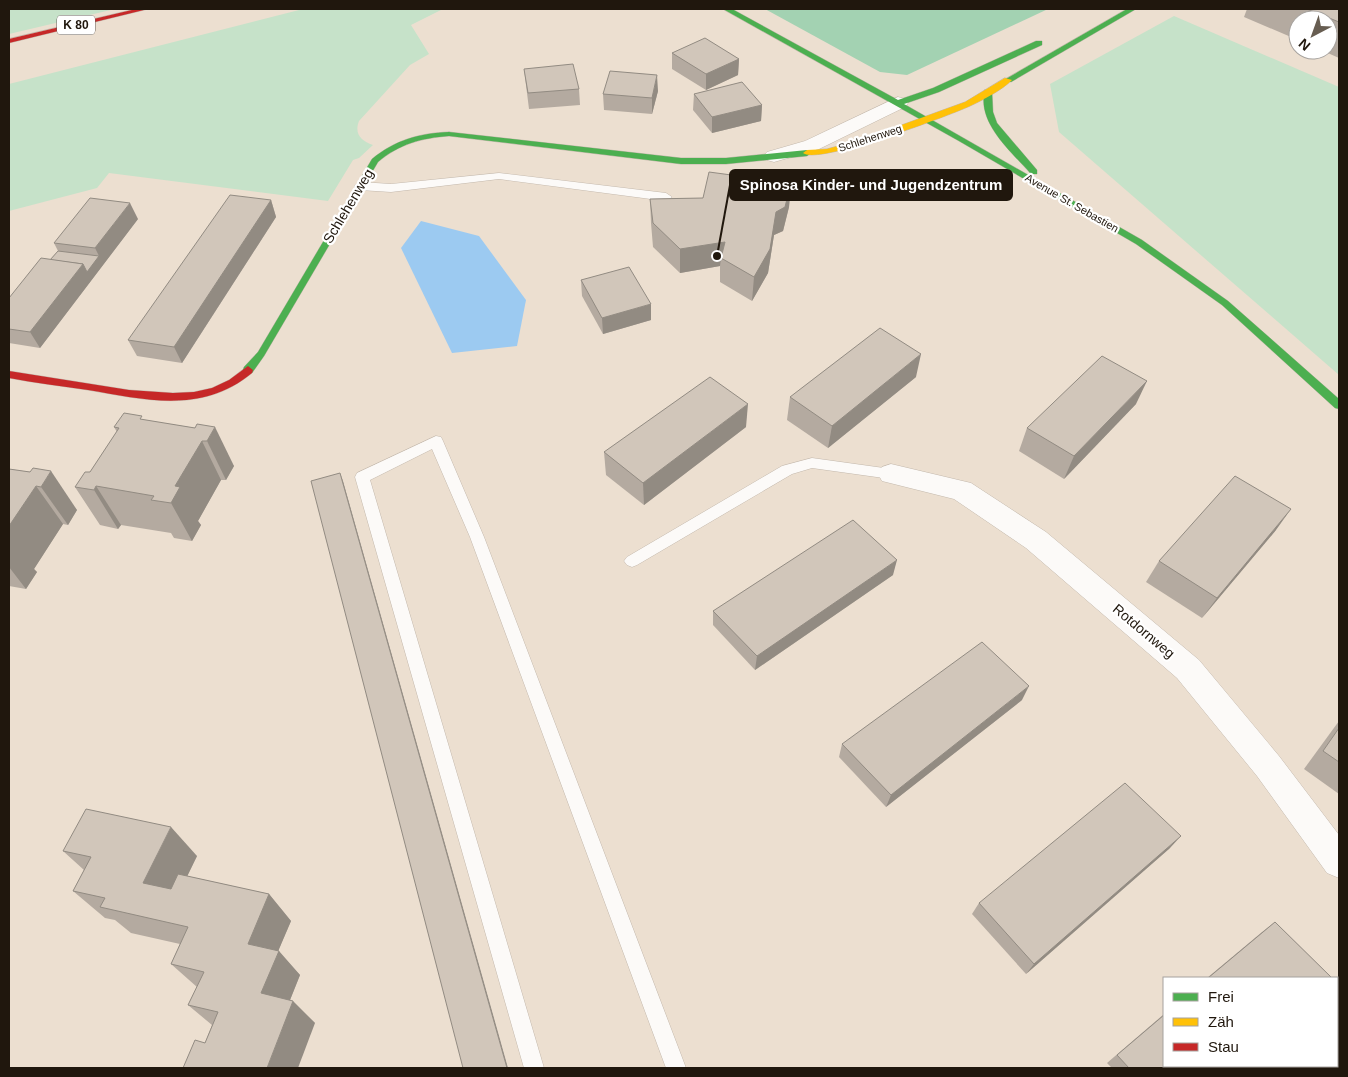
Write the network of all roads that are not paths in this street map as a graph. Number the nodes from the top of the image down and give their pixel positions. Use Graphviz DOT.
graph roads {
  1 [pos="144,9"];
  2 [pos="728,9"];
  3 [pos="1111,9"];
  4 [pos="1132,9"];
  5 [pos="1096,16"];
  6 [pos="1054,36"];
  7 [pos="9,41"];
  8 [pos="988,92"];
  9 [pos="898,103"];
  10 [pos="926,119"];
  11 [pos="752,159"];
  12 [pos="360,186"];
  13 [pos="1046,188"];
  14 [pos="666,197"];
  15 [pos="9,375"];
  16 [pos="1339,405"];
  17 [pos="891,474"];
  18 [pos="632,561"];
  19 [pos="1339,862"];
  20 [pos="534,1068"];
  21 [pos="676,1068"];
  1 -- 7 [label="main road, K 80"];
  2 -- 9 [label="main road, Avenue St. Sebastien"];
  3 -- 5 [label="main road"];
  4 -- 8 [label="main road, Schlehenweg"];
  6 -- 9 [label="main road"];
  8 -- 10 [label="main road, Schlehenweg"];
  8 -- 13 [label="main road"];
  9 -- 10 [label="main road, Avenue St. Sebastien"];
  9 -- 11 [label="street, Schlehenweg"];
  10 -- 11 [label="main road, Schlehenweg"];
  10 -- 13 [label="main road, Avenue St. Sebastien"];
  11 -- 12 [label="main road, Schlehenweg"];
  12 -- 14 [label="lane"];
  12 -- 15 [label="main road, Schlehenweg"];
  13 -- 16 [label="main road, Avenue St. Sebastien"];
  17 -- 18 [label="lane"];
  17 -- 19 [label="street, Rotdornweg"];
  20 -- 21 [label="lane"];
}
